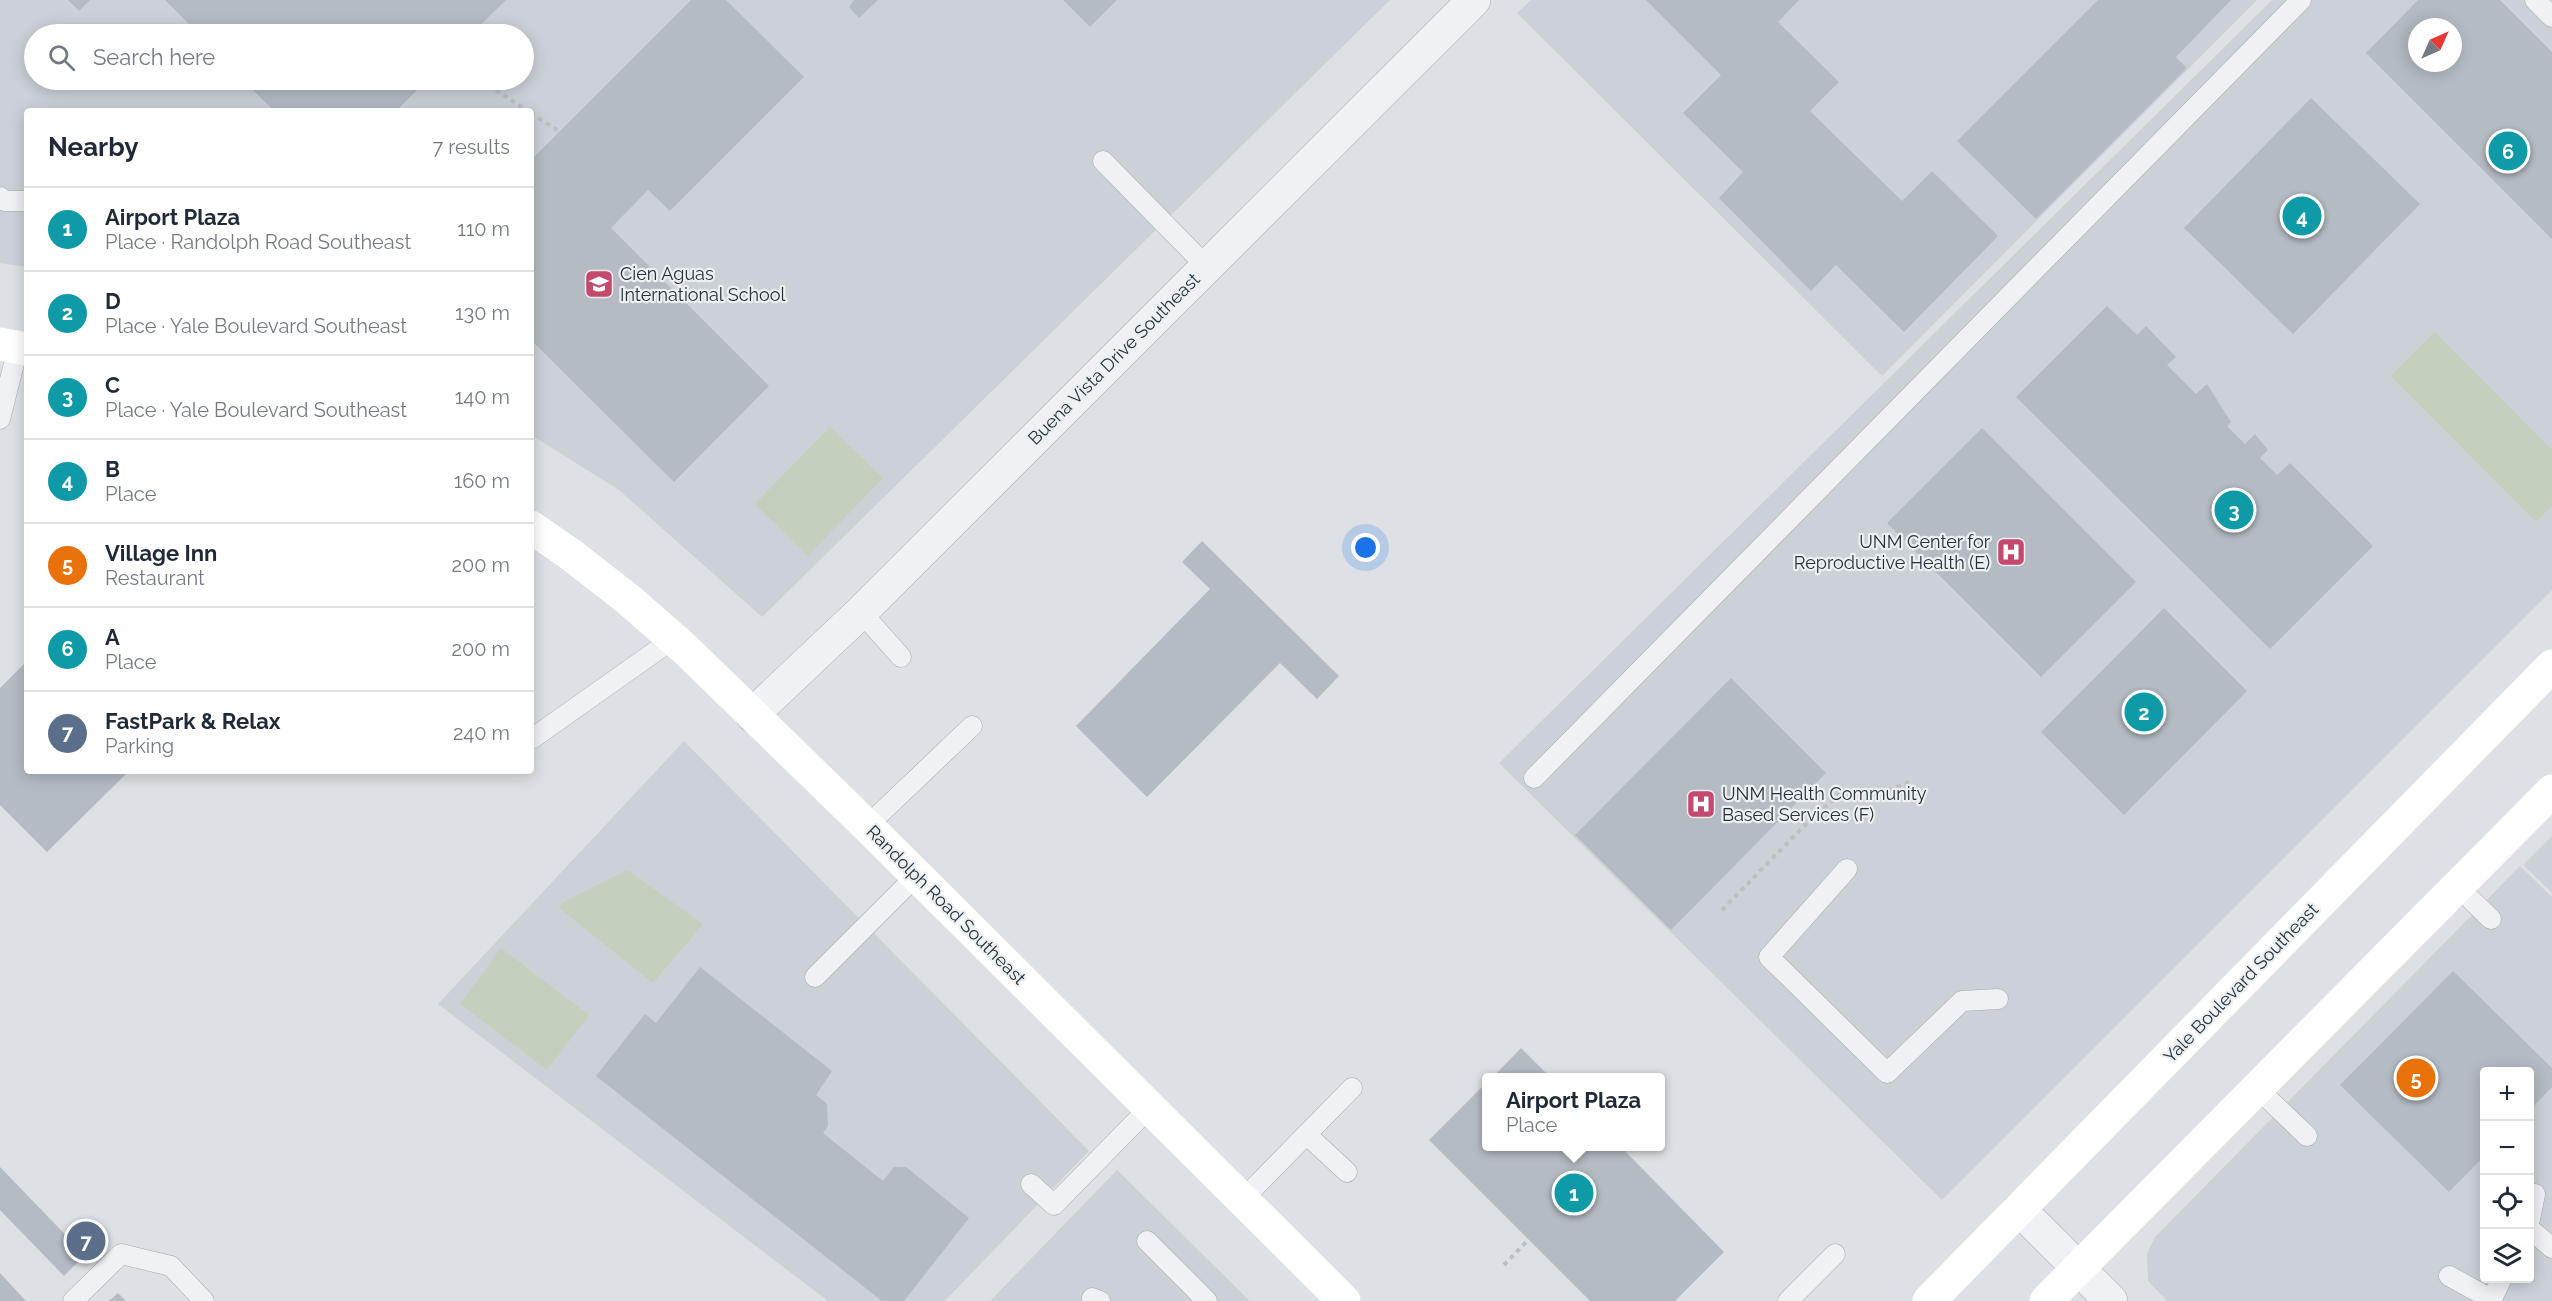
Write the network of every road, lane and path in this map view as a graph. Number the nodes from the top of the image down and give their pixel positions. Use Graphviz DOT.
graph roads {
  1 [pos="2301,0"];
  2 [pos="2535,0"];
  3 [pos="1471,1"];
  4 [pos="2552,17"];
  5 [pos="496,90"];
  6 [pos="524,108"];
  7 [pos="534,115"];
  8 [pos="560,132"];
  9 [pos="1103,162"];
  10 [pos="0,197"];
  11 [pos="24,201"];
  12 [pos="1207,267"];
  13 [pos="15,347"];
  14 [pos="0,419"];
  15 [pos="534,529"];
  16 [pos="861,612"];
  17 [pos="673,639"];
  18 [pos="901,657"];
  19 [pos="2552,666"];
  20 [pos="752,715"];
  21 [pos="972,726"];
  22 [pos="534,737"];
  23 [pos="1534,778"];
  24 [pos="1910,782"];
  25 [pos="2552,791"];
  26 [pos="867,826"];
  27 [pos="1847,869"];
  28 [pos="916,876"];
  29 [pos="2458,887"];
  30 [pos="1722,910"];
  31 [pos="2491,919"];
  32 [pos="815,977"];
  33 [pos="1998,999"];
  34 [pos="1352,1088"];
  35 [pos="2257,1088"];
  36 [pos="1149,1108"];
  37 [pos="1307,1135"];
  38 [pos="2307,1136"];
  39 [pos="1347,1172"];
  40 [pos="1031,1184"];
  41 [pos="2535,1194"];
  42 [pos="2534,1198"];
  43 [pos="1243,1199"];
  44 [pos="2019,1209"];
  45 [pos="2534,1233"];
  46 [pos="1528,1240"];
  47 [pos="1147,1241"];
  48 [pos="2552,1248"];
  49 [pos="1835,1254"];
  50 [pos="1504,1265"];
  51 [pos="2078,1268"];
  52 [pos="2449,1276"];
  53 [pos="2500,1283"];
  54 [pos="2491,1300"];
  55 [pos="73,1301"];
  56 [pos="204,1301"];
  57 [pos="1208,1301"];
  58 [pos="1344,1301"];
  59 [pos="1788,1301"];
  60 [pos="1929,1301"];
  61 [pos="2046,1301"];
  62 [pos="2111,1301"];
  1 -- 23 [label="lane"];
  2 -- 4 [label="lane"];
  3 -- 12 [label="street, Buena Vista Drive Southeast"];
  5 -- 6 [label="path"];
  7 -- 8 [label="path"];
  9 -- 12 [label="lane"];
  10 -- 11 [label="lane"];
  12 -- 16 [label="street, Buena Vista Drive Southeast"];
  13 -- 14 [label="lane"];
  15 -- 17 [label="main road, Randolph Road Southeast"];
  16 -- 18 [label="lane"];
  16 -- 20 [label="street, Buena Vista Drive Southeast"];
  17 -- 20 [label="main road, Randolph Road Southeast"];
  17 -- 22 [label="lane"];
  19 -- 44 [label="main road, Yale Boulevard Southeast"];
  20 -- 26 [label="main road, Randolph Road Southeast"];
  21 -- 26 [label="lane"];
  24 -- 30 [label="path"];
  25 -- 29 [label="main road"];
  26 -- 28 [label="main road, Randolph Road Southeast"];
  27 -- 33 [label="lane"];
  28 -- 32 [label="lane"];
  28 -- 36 [label="main road, Randolph Road Southeast"];
  29 -- 31 [label="lane"];
  29 -- 35 [label="main road"];
  34 -- 37 [label="lane"];
  35 -- 38 [label="lane"];
  35 -- 51 [label="main road"];
  36 -- 40 [label="lane"];
  36 -- 43 [label="main road, Randolph Road Southeast"];
  37 -- 39 [label="lane"];
  37 -- 43 [label="lane"];
  41 -- 42 [label="lane"];
  43 -- 58 [label="main road, Randolph Road Southeast"];
  44 -- 51 [label="street"];
  44 -- 60 [label="main road, Yale Boulevard Southeast"];
  45 -- 48 [label="lane"];
  46 -- 50 [label="path"];
  47 -- 57 [label="lane"];
  49 -- 59 [label="lane"];
  51 -- 61 [label="main road"];
  51 -- 62 [label="street"];
  52 -- 54 [label="lane"];
  53 -- 54 [label="lane"];
  55 -- 56 [label="lane"];
}
